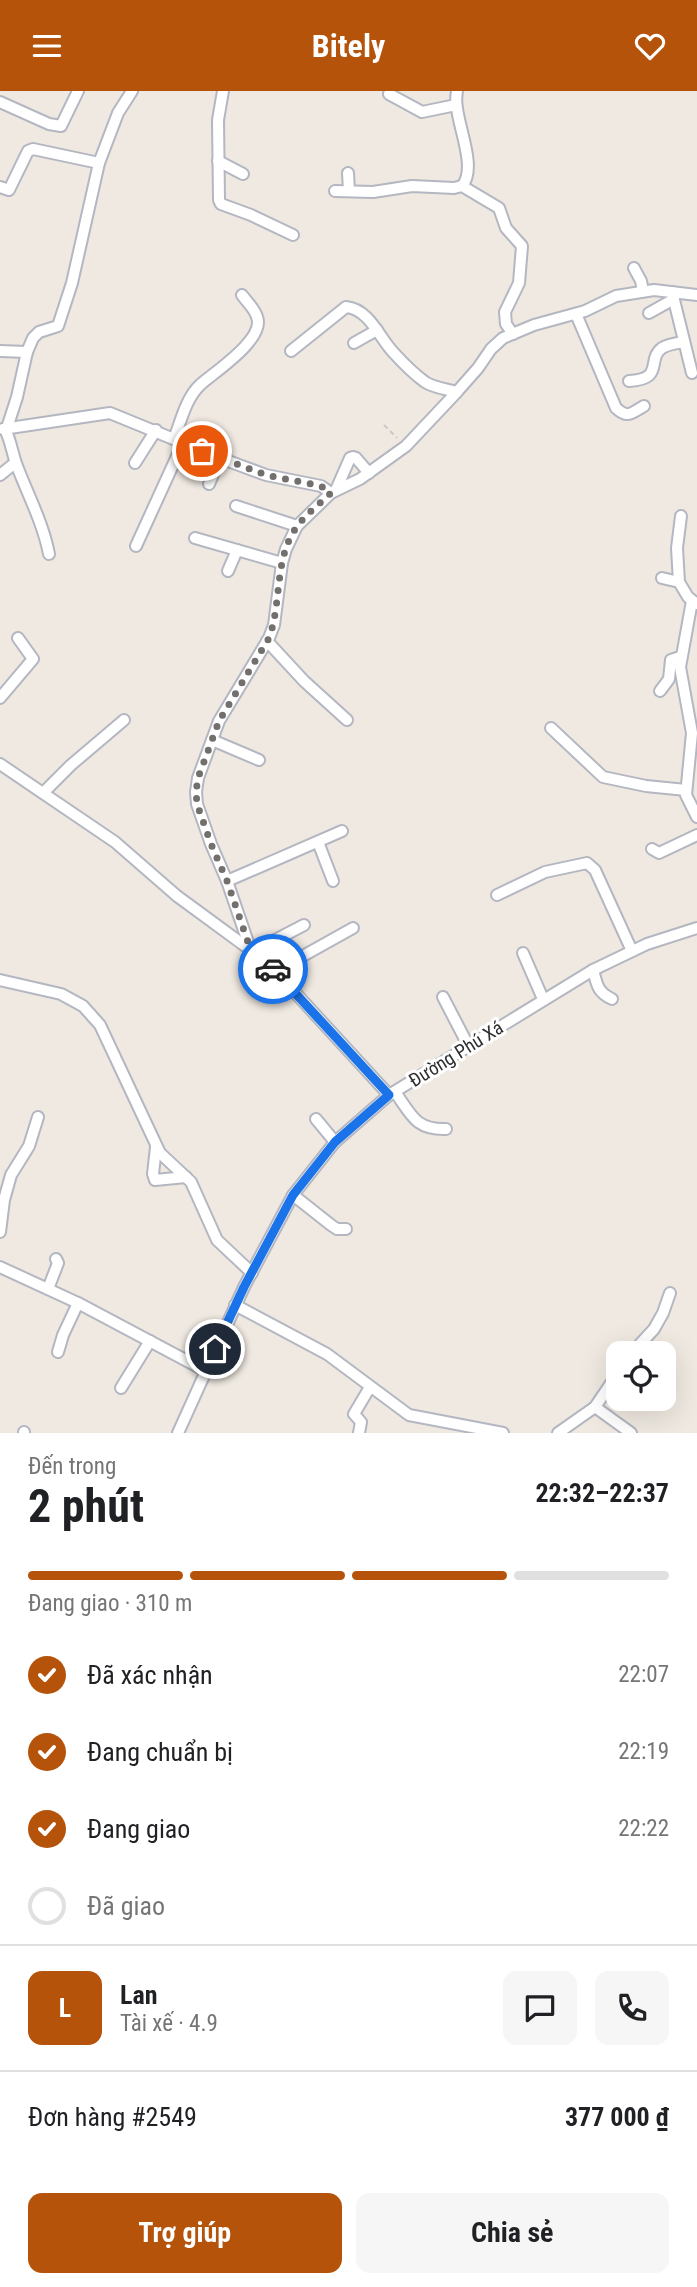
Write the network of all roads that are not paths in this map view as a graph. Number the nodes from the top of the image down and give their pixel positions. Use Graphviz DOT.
graph roads {
  1 [pos="78,91"];
  2 [pos="132,91"];
  3 [pos="223,91"];
  4 [pos="457,91"];
  5 [pos="389,94"];
  6 [pos="0,102"];
  7 [pos="456,105"];
  8 [pos="218,161"];
  9 [pos="99,163"];
  10 [pos="348,173"];
  11 [pos="243,174"];
  12 [pos="462,186"];
  13 [pos="0,187"];
  14 [pos="335,191"];
  15 [pos="349,191"];
  16 [pos="293,235"];
  17 [pos="634,268"];
  18 [pos="643,291"];
  19 [pos="242,295"];
  20 [pos="697,295"];
  21 [pos="673,296"];
  22 [pos="649,313"];
  23 [pos="576,314"];
  24 [pos="377,330"];
  25 [pos="513,334"];
  26 [pos="684,342"];
  27 [pos="354,343"];
  28 [pos="0,351"];
  29 [pos="291,351"];
  30 [pos="27,352"];
  31 [pos="692,373"];
  32 [pos="629,381"];
  33 [pos="457,392"];
  34 [pos="644,406"];
  35 [pos="4,429"];
  36 [pos="156,431"];
  37 [pos="179,441"];
  38 [pos="220,458"];
  39 [pos="15,463"];
  40 [pos="135,463"];
  41 [pos="369,473"];
  42 [pos="0,475"];
  43 [pos="209,484"];
  44 [pos="333,491"];
  45 [pos="236,506"];
  46 [pos="681,516"];
  47 [pos="297,526"];
  48 [pos="195,538"];
  49 [pos="136,546"];
  50 [pos="237,550"];
  51 [pos="49,554"];
  52 [pos="282,563"];
  53 [pos="228,571"];
  54 [pos="662,578"];
  55 [pos="679,582"];
  56 [pos="694,603"];
  57 [pos="18,638"];
  58 [pos="267,642"];
  59 [pos="680,657"];
  60 [pos="660,691"];
  61 [pos="0,698"];
  62 [pos="124,720"];
  63 [pos="347,720"];
  64 [pos="551,728"];
  65 [pos="694,738"];
  66 [pos="212,740"];
  67 [pos="259,760"];
  68 [pos="0,764"];
  69 [pos="686,790"];
  70 [pos="43,793"];
  71 [pos="697,817"];
  72 [pos="342,831"];
  73 [pos="697,835"];
  74 [pos="318,842"];
  75 [pos="652,849"];
  76 [pos="227,881"];
  77 [pos="333,881"];
  78 [pos="497,895"];
  79 [pos="304,925"];
  80 [pos="353,928"];
  81 [pos="697,928"];
  82 [pos="252,950"];
  83 [pos="632,951"];
  84 [pos="523,953"];
  85 [pos="593,970"];
  86 [pos="275,971"];
  87 [pos="0,980"];
  88 [pos="443,997"];
  89 [pos="543,999"];
  90 [pos="612,999"];
  91 [pos="469,1047"];
  92 [pos="392,1094"];
  93 [pos="38,1118"];
  94 [pos="316,1119"];
  95 [pos="446,1129"];
  96 [pos="335,1142"];
  97 [pos="156,1147"];
  98 [pos="186,1177"];
  99 [pos="293,1195"];
  100 [pos="345,1229"];
  101 [pos="0,1232"];
  102 [pos="56,1259"];
  103 [pos="0,1267"];
  104 [pos="252,1273"];
  105 [pos="48,1289"];
  106 [pos="670,1293"];
  107 [pos="78,1303"];
  108 [pos="235,1305"];
  109 [pos="643,1341"];
  110 [pos="150,1342"];
  111 [pos="58,1352"];
  112 [pos="206,1371"];
  113 [pos="370,1387"];
  114 [pos="121,1388"];
  115 [pos="606,1392"];
  116 [pos="596,1407"];
  117 [pos="437,1421"];
  118 [pos="183,1431"];
  119 [pos="359,1433"];
  120 [pos="435,1433"];
  121 [pos="503,1433"];
  122 [pos="558,1433"];
  123 [pos="631,1433"];
  1 -- 6 [label="street"];
  2 -- 9 [label="street"];
  3 -- 8 [label="street"];
  4 -- 7 [label="street"];
  5 -- 7 [label="street"];
  7 -- 12 [label="street"];
  8 -- 11 [label="street"];
  8 -- 16 [label="street"];
  9 -- 13 [label="street"];
  9 -- 30 [label="street"];
  10 -- 15 [label="street"];
  12 -- 15 [label="street"];
  12 -- 25 [label="street"];
  14 -- 15 [label="street"];
  17 -- 18 [label="street"];
  18 -- 21 [label="street"];
  18 -- 23 [label="street"];
  19 -- 37 [label="street"];
  20 -- 21 [label="street"];
  21 -- 22 [label="street"];
  21 -- 26 [label="street"];
  23 -- 25 [label="street"];
  23 -- 34 [label="street"];
  24 -- 27 [label="street"];
  24 -- 29 [label="street"];
  24 -- 33 [label="street"];
  25 -- 33 [label="street"];
  26 -- 31 [label="street"];
  26 -- 32 [label="street"];
  28 -- 30 [label="street"];
  30 -- 35 [label="street"];
  33 -- 41 [label="street"];
  35 -- 36 [label="street"];
  35 -- 39 [label="street"];
  36 -- 37 [label="street"];
  36 -- 40 [label="street"];
  37 -- 38 [label="street"];
  37 -- 49 [label="street"];
  38 -- 43 [label="street"];
  38 -- 44 [label="street"];
  39 -- 42 [label="street"];
  39 -- 51 [label="street"];
  41 -- 44 [label="street"];
  41 -- 44 [label="street"];
  44 -- 47 [label="street"];
  45 -- 47 [label="street"];
  46 -- 55 [label="street"];
  47 -- 52 [label="street"];
  48 -- 50 [label="street"];
  50 -- 52 [label="street"];
  50 -- 53 [label="street"];
  52 -- 58 [label="street"];
  54 -- 55 [label="street"];
  55 -- 56 [label="street"];
  56 -- 59 [label="street"];
  57 -- 61 [label="street"];
  58 -- 63 [label="street"];
  58 -- 66 [label="street"];
  59 -- 60 [label="street"];
  59 -- 65 [label="street"];
  62 -- 70 [label="street"];
  64 -- 69 [label="street"];
  65 -- 69 [label="street"];
  66 -- 67 [label="street"];
  66 -- 76 [label="street"];
  68 -- 70 [label="street"];
  69 -- 71 [label="street"];
  70 -- 82 [label="street"];
  72 -- 74 [label="street"];
  73 -- 75 [label="street"];
  74 -- 76 [label="street"];
  74 -- 77 [label="street"];
  76 -- 82 [label="street"];
  78 -- 83 [label="street"];
  79 -- 82 [label="street"];
  80 -- 86 [label="street"];
  81 -- 83 [label="street, Đường Phú Xá"];
  82 -- 86 [label="street"];
  83 -- 85 [label="street, Đường Phú Xá"];
  84 -- 89 [label="street"];
  85 -- 89 [label="street, Đường Phú Xá"];
  85 -- 90 [label="street"];
  86 -- 92 [label="street"];
  87 -- 97 [label="street"];
  88 -- 91 [label="street"];
  89 -- 91 [label="street, Đường Phú Xá"];
  91 -- 92 [label="street, Đường Phú Xá"];
  92 -- 95 [label="street"];
  92 -- 96 [label="street, Đường Phú Xá"];
  93 -- 101 [label="street"];
  94 -- 96 [label="street"];
  96 -- 99 [label="street, Đường Phú Xá"];
  97 -- 98 [label="street"];
  97 -- 98 [label="street"];
  98 -- 104 [label="street"];
  99 -- 100 [label="street"];
  99 -- 104 [label="street, Đường Phú Xá"];
  102 -- 105 [label="street"];
  103 -- 105 [label="street"];
  104 -- 108 [label="street, Đường Phú Xá"];
  105 -- 107 [label="street"];
  106 -- 109 [label="street"];
  107 -- 110 [label="street"];
  107 -- 111 [label="street"];
  108 -- 112 [label="street, Đường Phú Xá"];
  108 -- 113 [label="street"];
  110 -- 112 [label="street"];
  110 -- 114 [label="street"];
  112 -- 118 [label="street, Đường Phú Xá"];
  113 -- 117 [label="street"];
  113 -- 119 [label="street"];
  115 -- 116 [label="street"];
  116 -- 122 [label="street"];
  116 -- 123 [label="street"];
  117 -- 120 [label="street"];
  117 -- 121 [label="street"];
}
